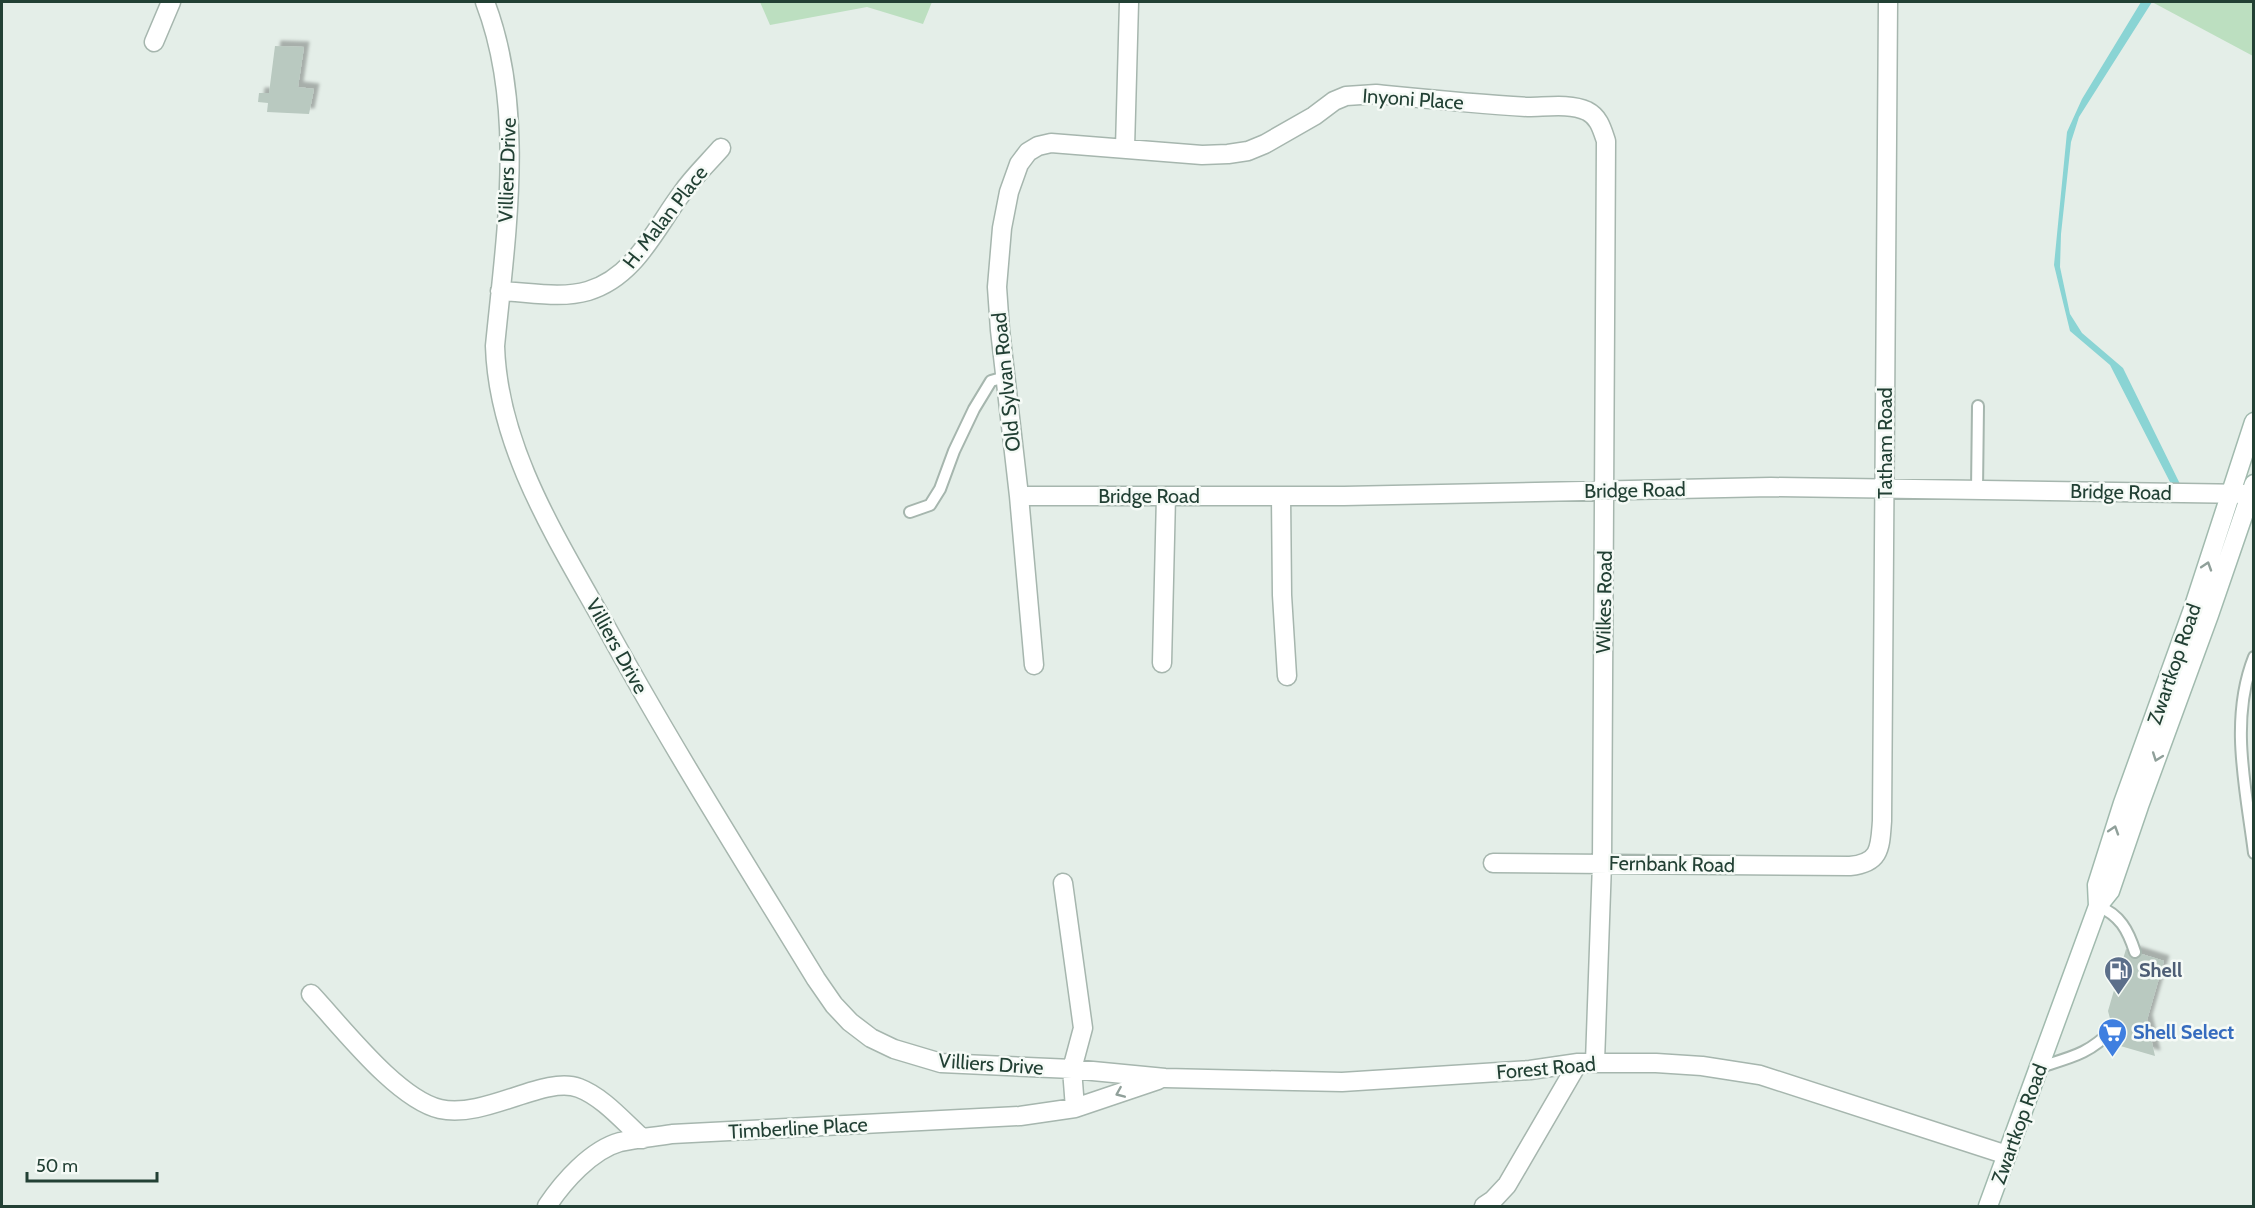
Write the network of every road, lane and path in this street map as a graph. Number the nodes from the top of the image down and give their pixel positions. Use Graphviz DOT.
graph roads {
  1 [pos="171,2"];
  2 [pos="485,2"];
  3 [pos="1129,2"];
  4 [pos="1888,2"];
  5 [pos="153,42"];
  6 [pos="1606,141"];
  7 [pos="1073,144"];
  8 [pos="722,148"];
  9 [pos="1125,148"];
  10 [pos="500,291"];
  11 [pos="1005,377"];
  12 [pos="1978,406"];
  13 [pos="2253,422"];
  14 [pos="1884,488"];
  15 [pos="2252,489"];
  16 [pos="1605,490"];
  17 [pos="1977,490"];
  18 [pos="2230,494"];
  19 [pos="1019,496"];
  20 [pos="1166,496"];
  21 [pos="1281,496"];
  22 [pos="910,512"];
  23 [pos="2253,657"];
  24 [pos="1162,663"];
  25 [pos="1034,665"];
  26 [pos="1287,676"];
  27 [pos="2253,853"];
  28 [pos="1493,863"];
  29 [pos="1602,863"];
  30 [pos="1850,866"];
  31 [pos="1063,883"];
  32 [pos="2098,906"];
  33 [pos="2135,952"];
  34 [pos="311,994"];
  35 [pos="2113,1029"];
  36 [pos="1586,1063"];
  37 [pos="2040,1067"];
  38 [pos="1072,1070"];
  39 [pos="1165,1078"];
  40 [pos="1075,1108"];
  41 [pos="643,1139"];
  42 [pos="2007,1155"];
  43 [pos="547,1206"];
  44 [pos="1484,1206"];
  45 [pos="1989,1206"];
  1 -- 5 [label="street"];
  2 -- 10 [label="street, Villiers Drive"];
  3 -- 9 [label="street"];
  4 -- 14 [label="street, Tatham Road"];
  6 -- 9 [label="street, Inyoni Place"];
  6 -- 16 [label="street, Wilkes Road"];
  7 -- 9 [label="street, Inyoni Place"];
  7 -- 11 [label="street, Old Sylvan Road"];
  8 -- 10 [label="street, H. Malan Place"];
  10 -- 38 [label="street, Villiers Drive"];
  11 -- 19 [label="street, Old Sylvan Road"];
  11 -- 22 [label="lane"];
  12 -- 17 [label="lane"];
  13 -- 18 [label="street, Zwartkop Road"];
  14 -- 16 [label="street, Bridge Road"];
  14 -- 17 [label="street, Bridge Road"];
  14 -- 30 [label="street, Tatham Road"];
  15 -- 18 [label="street, Bridge Road"];
  15 -- 32 [label="street, Zwartkop Road, one-way"];
  16 -- 21 [label="street, Bridge Road"];
  16 -- 29 [label="street, Wilkes Road"];
  17 -- 18 [label="street, Bridge Road"];
  32 -- 18 [label="street, Zwartkop Road, one-way"];
  19 -- 20 [label="street, Bridge Road"];
  19 -- 25 [label="street, Old Sylvan Road"];
  20 -- 21 [label="street, Bridge Road"];
  20 -- 24 [label="street"];
  21 -- 26 [label="street"];
  23 -- 27 [label="lane"];
  28 -- 29 [label="street, Fernbank Road"];
  29 -- 30 [label="street, Fernbank Road"];
  29 -- 36 [label="street, Wilkes Road"];
  31 -- 38 [label="street"];
  32 -- 33 [label="lane"];
  32 -- 37 [label="street, Zwartkop Road"];
  34 -- 41 [label="street"];
  35 -- 37 [label="lane"];
  36 -- 39 [label="street, Forest Road"];
  36 -- 42 [label="street, Forest Road"];
  36 -- 44 [label="street"];
  37 -- 42 [label="street, Zwartkop Road"];
  38 -- 39 [label="street, Forest Road"];
  38 -- 40 [label="street"];
  39 -- 40 [label="street, Timberline Place, one-way"];
  40 -- 41 [label="street, Timberline Place"];
  41 -- 43 [label="street, Timberline Place"];
  42 -- 45 [label="street, Zwartkop Road"];
}
